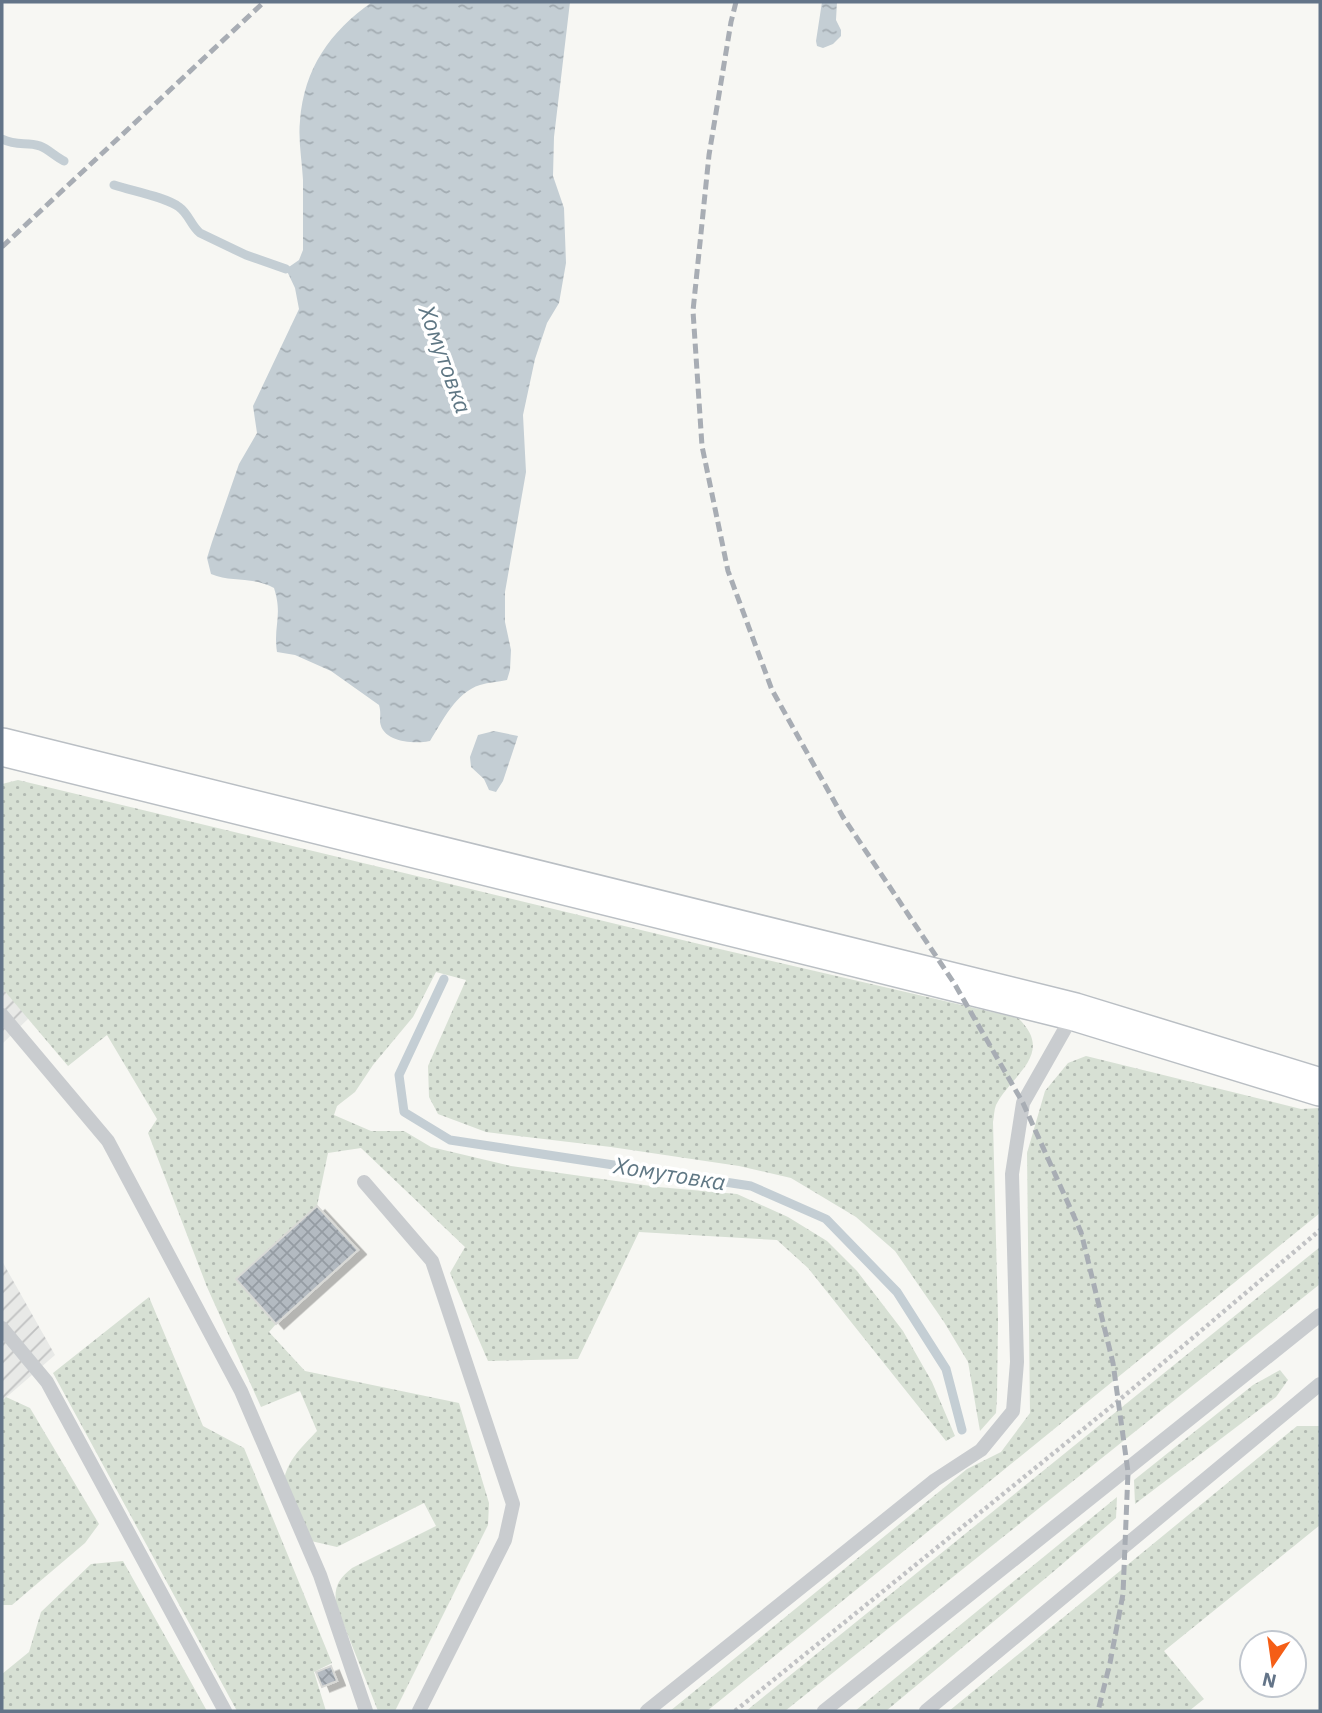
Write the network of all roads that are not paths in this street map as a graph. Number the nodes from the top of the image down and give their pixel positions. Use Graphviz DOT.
graph roads {
  1 [pos="2,747"];
  2 [pos="1075,1012"];
  3 [pos="2,1015"];
  4 [pos="1320,1087"];
  5 [pos="364,1182"];
  6 [pos="1320,1315"];
  7 [pos="3,1333"];
  8 [pos="1320,1384"];
  9 [pos="225,1711"];
  10 [pos="366,1711"];
  11 [pos="419,1711"];
  12 [pos="648,1711"];
  13 [pos="824,1711"];
  14 [pos="926,1711"];
  1 -- 2 [label="street"];
  2 -- 4 [label="street"];
  2 -- 12 [label="lane"];
  3 -- 10 [label="lane"];
  5 -- 11 [label="lane"];
  6 -- 13 [label="lane"];
  7 -- 9 [label="lane"];
  8 -- 14 [label="lane"];
}
